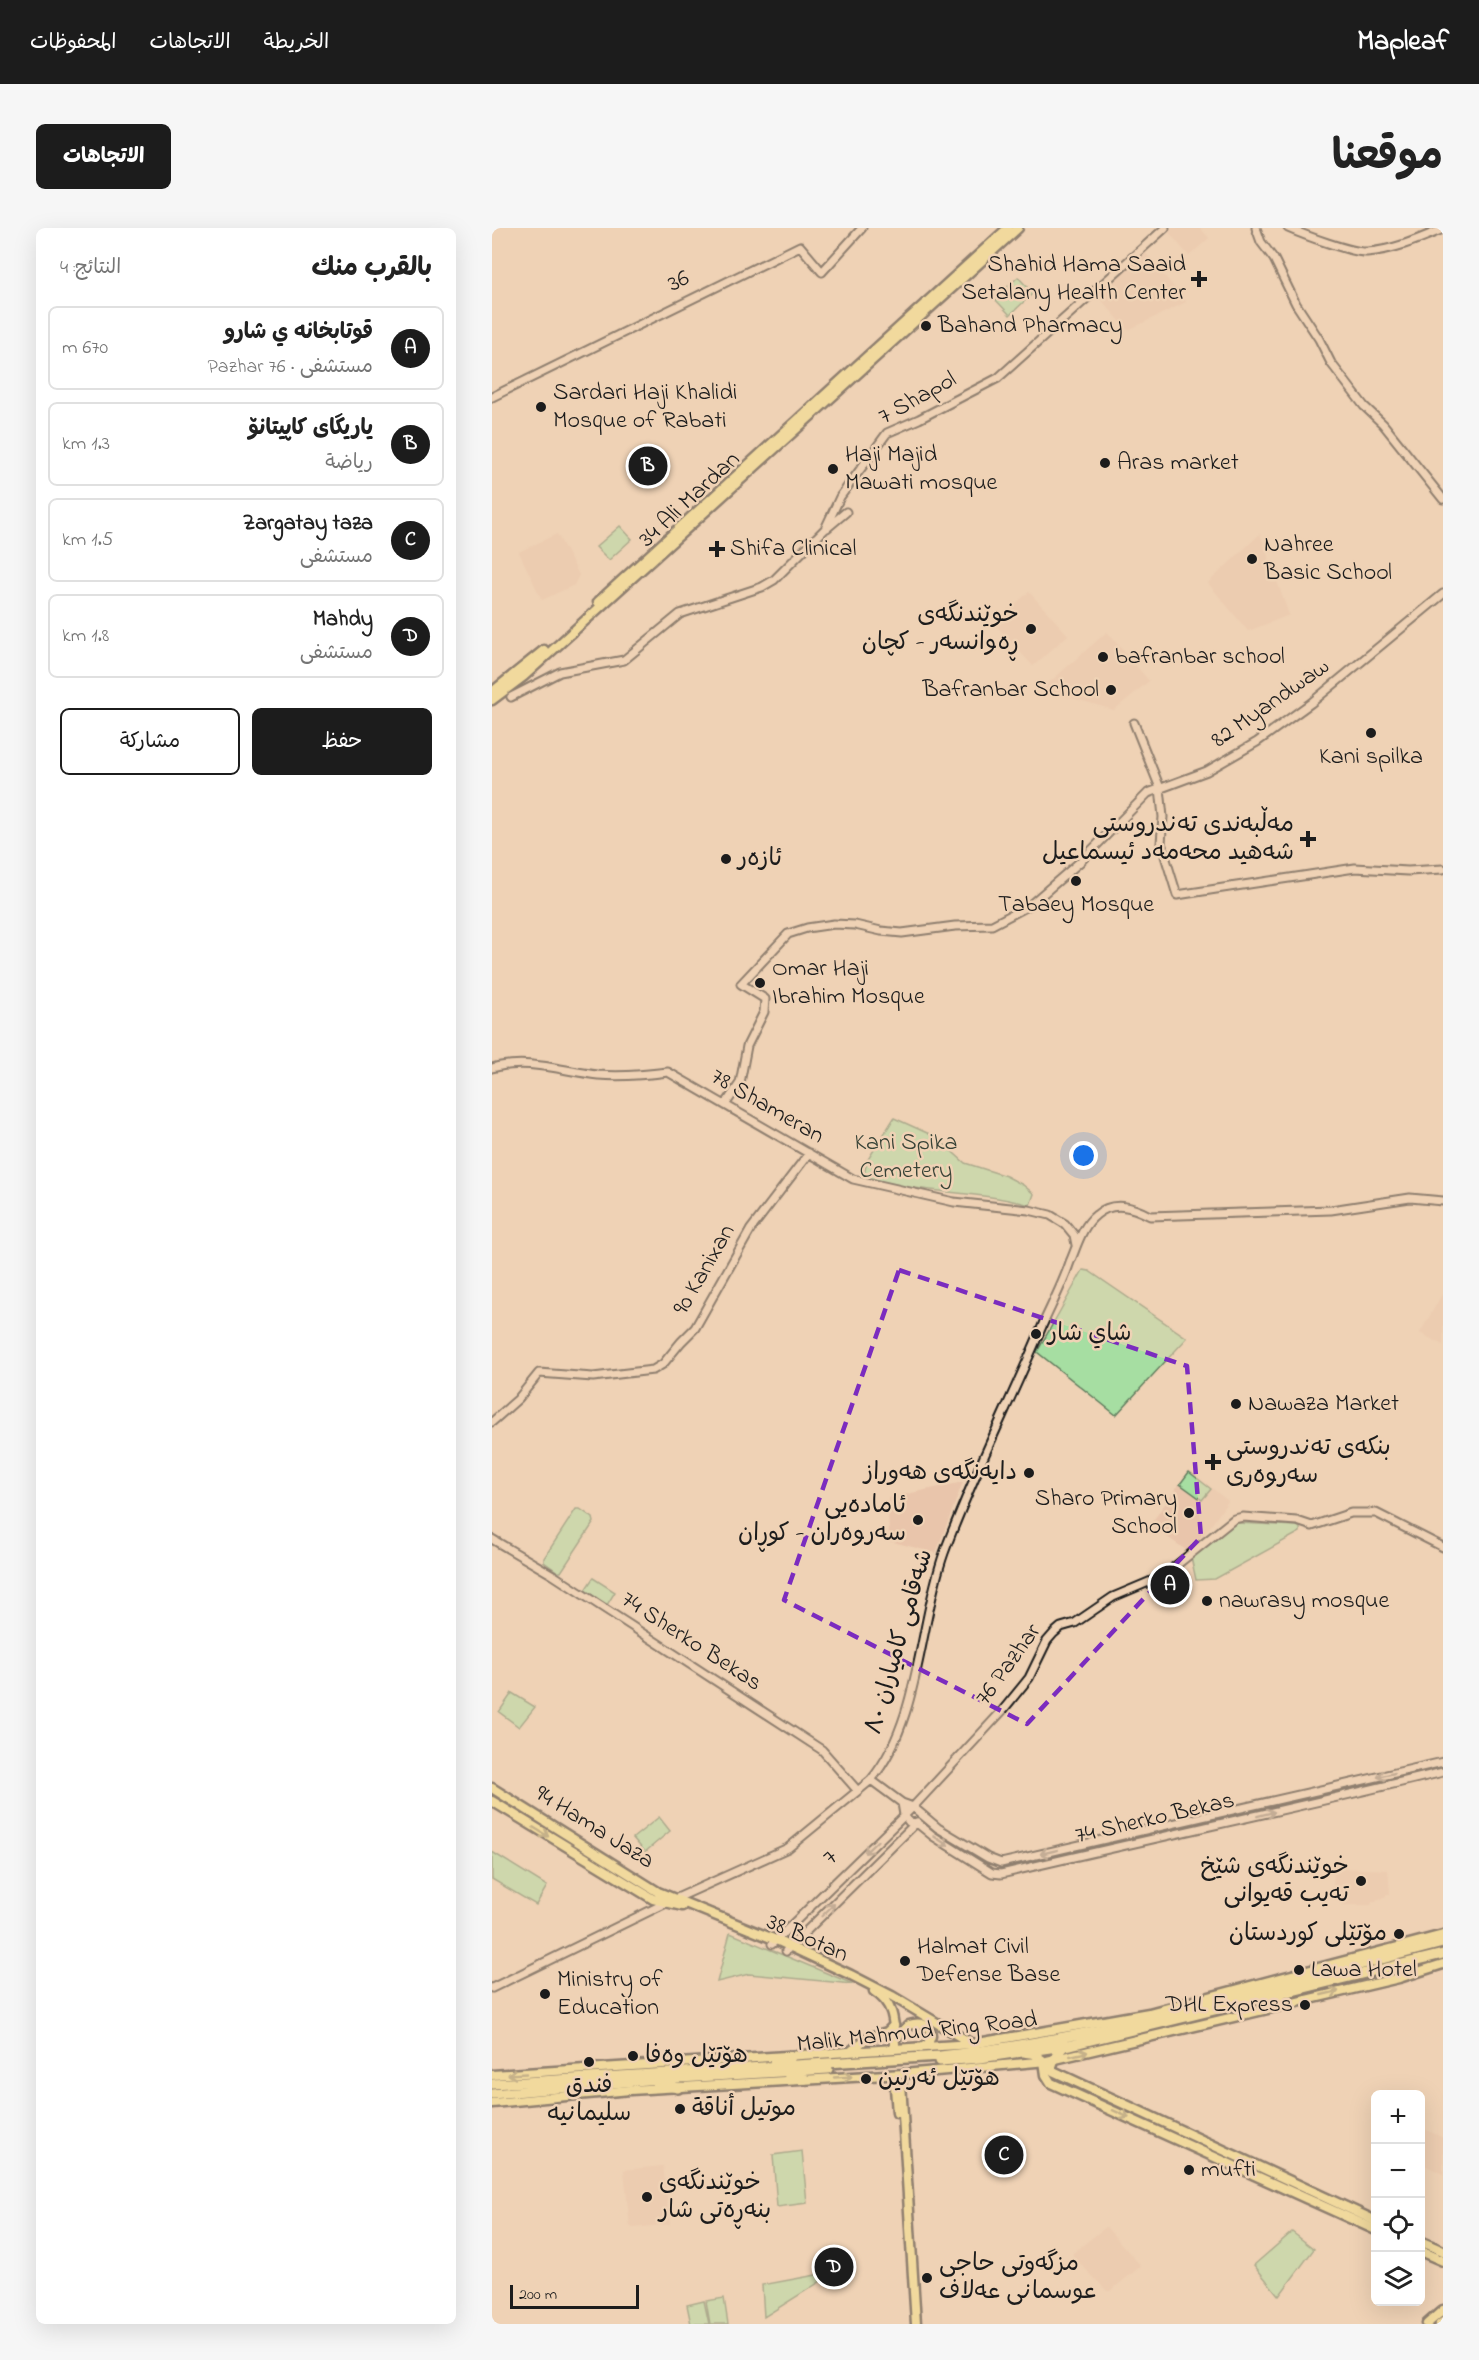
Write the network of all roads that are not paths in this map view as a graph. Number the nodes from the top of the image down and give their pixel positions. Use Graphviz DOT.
graph roads {
  1 [pos="862,228"];
  2 [pos="1008,228"];
  3 [pos="1018,228"];
  4 [pos="1166,228"];
  5 [pos="1256,228"];
  6 [pos="1288,228"];
  7 [pos="1443,229"];
  8 [pos="914,318"];
  9 [pos="492,397"];
  10 [pos="1443,499"];
  11 [pos="846,512"];
  12 [pos="825,530"];
  13 [pos="1443,594"];
  14 [pos="492,692"];
  15 [pos="511,697"];
  16 [pos="492,700"];
  17 [pos="1134,723"];
  18 [pos="1160,788"];
  19 [pos="1443,869"];
  20 [pos="492,1068"];
  21 [pos="725,1105"];
  22 [pos="809,1153"];
  23 [pos="1443,1201"];
  24 [pos="1076,1245"];
  25 [pos="492,1422"];
  26 [pos="492,1539"];
  27 [pos="1443,1547"];
  28 [pos="1443,1762"];
  29 [pos="1443,1772"];
  30 [pos="871,1780"];
  31 [pos="492,1788"];
  32 [pos="857,1790"];
  33 [pos="492,1800"];
  34 [pos="902,1803"];
  35 [pos="917,1807"];
  36 [pos="904,1815"];
  37 [pos="917,1823"];
  38 [pos="677,1899"];
  39 [pos="666,1903"];
  40 [pos="1443,1935"];
  41 [pos="774,1942"];
  42 [pos="1443,1942"];
  43 [pos="788,1949"];
  44 [pos="1443,1954"];
  45 [pos="1379,1959"];
  46 [pos="1368,1962"];
  47 [pos="1443,1964"];
  48 [pos="1382,1971"];
  49 [pos="1371,1974"];
  50 [pos="1273,1984"];
  51 [pos="873,1986"];
  52 [pos="492,1988"];
  53 [pos="1286,1994"];
  54 [pos="1200,2004"];
  55 [pos="1266,2008"];
  56 [pos="1111,2020"];
  57 [pos="1128,2024"];
  58 [pos="894,2025"];
  59 [pos="1052,2032"];
  60 [pos="896,2041"];
  61 [pos="1032,2043"];
  62 [pos="972,2044"];
  63 [pos="1065,2046"];
  64 [pos="920,2049"];
  65 [pos="990,2050"];
  66 [pos="874,2052"];
  67 [pos="1025,2052"];
  68 [pos="846,2053"];
  69 [pos="791,2057"];
  70 [pos="1048,2061"];
  71 [pos="688,2067"];
  72 [pos="763,2067"];
  73 [pos="783,2072"];
  74 [pos="492,2075"];
  75 [pos="1061,2076"];
  76 [pos="805,2079"];
  77 [pos="899,2079"];
  78 [pos="646,2080"];
  79 [pos="492,2084"];
  80 [pos="1055,2085"];
  81 [pos="678,2088"];
  82 [pos="492,2094"];
  83 [pos="492,2103"];
  84 [pos="1312,2197"];
  85 [pos="1371,2219"];
  86 [pos="1371,2227"];
  87 [pos="1425,2243"];
  88 [pos="1443,2251"];
  89 [pos="1422,2252"];
  90 [pos="1443,2261"];
  91 [pos="1443,2310"];
  92 [pos="914,2324"];
  93 [pos="1427,2324"];
  1 -- 9 [label="street, 36"];
  2 -- 8 [label="main road, 34 Ali Mardan"];
  3 -- 8 [label="main road, 34 Ali Mardan"];
  4 -- 12 [label="street, 7 Shapol"];
  5 -- 10 [label="street"];
  6 -- 7 [label="street"];
  8 -- 14 [label="main road, 34 Ali Mardan"];
  8 -- 16 [label="main road, 34 Ali Mardan"];
  11 -- 12 [label="street"];
  12 -- 15 [label="street, 7 Shapol"];
  13 -- 18 [label="street, 82 Myandwaw"];
  17 -- 18 [label="street"];
  18 -- 19 [label="street"];
  18 -- 21 [label="street, 82 Myandwaw"];
  20 -- 21 [label="street, 78 Shameran"];
  21 -- 22 [label="street, 78 Shameran"];
  22 -- 24 [label="street, 78 Shameran"];
  22 -- 25 [label="street, 90 Kanixan"];
  23 -- 24 [label="street, شەقامی کامیاران ٨٠"];
  24 -- 30 [label="street, شەقامی کامیاران ٨٠"];
  26 -- 32 [label="street, 74 Sherko Bekas"];
  27 -- 35 [label="street, 76 Pazhar"];
  28 -- 35 [label="street, 74 Sherko Bekas, one-way"];
  37 -- 29 [label="street, 74 Sherko Bekas, one-way"];
  30 -- 32 [label="street, شەقامی کامیاران ٨٠"];
  30 -- 34 [label="street, 74 Sherko Bekas"];
  31 -- 38 [label="main road, 94 Hama Jaza"];
  32 -- 38 [label="street, شەقامی کامیاران ٨٠"];
  33 -- 39 [label="main road, 94 Hama Jaza, one-way"];
  34 -- 35 [label="street, 74 Sherko Bekas"];
  34 -- 36 [label="street"];
  35 -- 36 [label="street, 7"];
  35 -- 37 [label="street"];
  36 -- 37 [label="street, 74 Sherko Bekas"];
  36 -- 41 [label="street, 7, one-way"];
  43 -- 37 [label="street, one-way"];
  38 -- 39 [label="street, شەقامی کامیاران ٨٠"];
  38 -- 41 [label="main road, 38 Botan"];
  39 -- 41 [label="main road, 38 Botan"];
  39 -- 52 [label="street, شەقامی کامیاران ٨٠"];
  40 -- 50 [label="main road"];
  41 -- 43 [label="main road, 38 Botan"];
  42 -- 45 [label="highway, Malik Mahmud Ring Road"];
  43 -- 51 [label="main road, 38 Botan"];
  43 -- 58 [label="main road, 38 Botan"];
  44 -- 48 [label="highway, Malik Mahmud Ring Road"];
  45 -- 46 [label="highway, Malik Mahmud Ring Road"];
  45 -- 48 [label="highway"];
  46 -- 49 [label="highway"];
  46 -- 50 [label="highway, Malik Mahmud Ring Road"];
  55 -- 47 [label="main road, one-way"];
  48 -- 49 [label="highway, Malik Mahmud Ring Road"];
  49 -- 53 [label="highway, Malik Mahmud Ring Road"];
  50 -- 54 [label="highway, Malik Mahmud Ring Road"];
  51 -- 60 [label="main road, 38 Botan"];
  51 -- 62 [label="main road, 38 Botan"];
  53 -- 55 [label="highway"];
  53 -- 63 [label="highway, Malik Mahmud Ring Road"];
  54 -- 56 [label="main road"];
  54 -- 57 [label="highway, Malik Mahmud Ring Road"];
  70 -- 55 [label="main road, one-way"];
  56 -- 57 [label="highway"];
  56 -- 59 [label="main road"];
  57 -- 61 [label="highway, Malik Mahmud Ring Road"];
  58 -- 60 [label="main road, 38 Botan"];
  58 -- 68 [label="main road"];
  59 -- 61 [label="highway"];
  59 -- 62 [label="main road"];
  60 -- 64 [label="main road"];
  60 -- 66 [label="main road"];
  61 -- 65 [label="highway, Malik Mahmud Ring Road"];
  62 -- 64 [label="main road"];
  62 -- 65 [label="main road, 38 Botan"];
  63 -- 67 [label="highway, Malik Mahmud Ring Road"];
  63 -- 70 [label="main road"];
  64 -- 66 [label="main road"];
  65 -- 72 [label="highway, Malik Mahmud Ring Road"];
  66 -- 68 [label="main road"];
  67 -- 70 [label="main road"];
  67 -- 73 [label="highway, Malik Mahmud Ring Road"];
  68 -- 69 [label="main road"];
  69 -- 71 [label="main road"];
  69 -- 72 [label="highway"];
  70 -- 75 [label="main road"];
  70 -- 77 [label="main road"];
  70 -- 80 [label="main road"];
  71 -- 72 [label="highway, Malik Mahmud Ring Road"];
  71 -- 74 [label="main road, one-way"];
  71 -- 79 [label="highway, Malik Mahmud Ring Road"];
  73 -- 76 [label="highway"];
  73 -- 78 [label="highway, Malik Mahmud Ring Road"];
  75 -- 80 [label="main road"];
  75 -- 84 [label="main road"];
  76 -- 77 [label="main road, one-way"];
  76 -- 81 [label="main road"];
  77 -- 92 [label="main road"];
  78 -- 81 [label="highway"];
  78 -- 82 [label="highway, Malik Mahmud Ring Road"];
  80 -- 84 [label="main road, one-way"];
  81 -- 83 [label="main road"];
  84 -- 85 [label="main road"];
  84 -- 86 [label="main road"];
  87 -- 88 [label="main road"];
  89 -- 90 [label="main road"];
  91 -- 93 [label="main road"];
}
